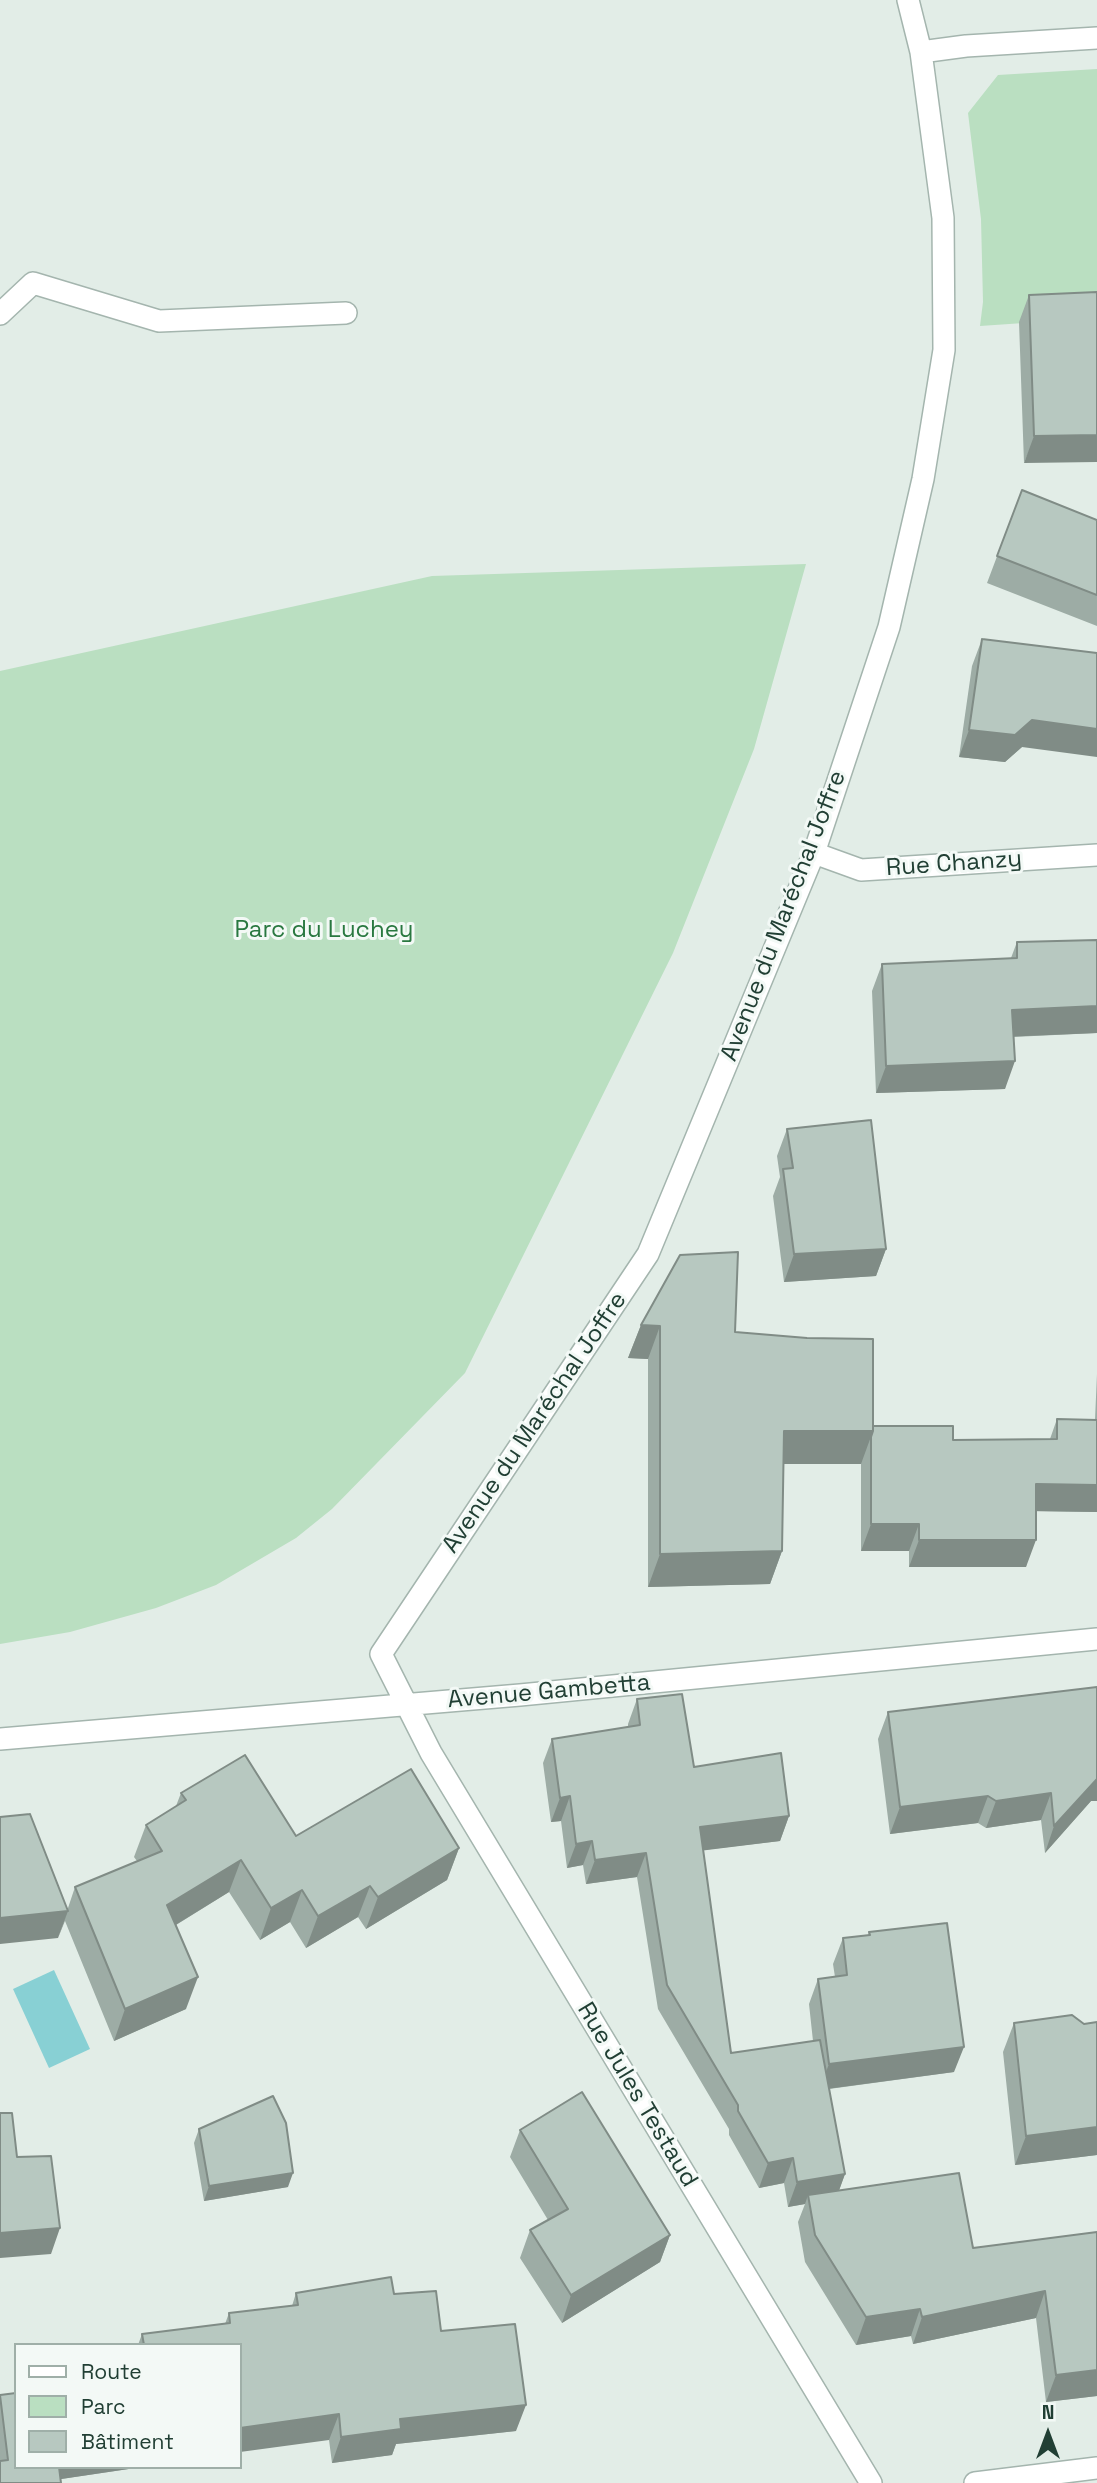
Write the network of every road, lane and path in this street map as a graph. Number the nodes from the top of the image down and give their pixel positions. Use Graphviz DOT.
graph roads {
  1 [pos="908,0"];
  2 [pos="1097,38"];
  3 [pos="921,52"];
  4 [pos="346,313"];
  5 [pos="0,314"];
  6 [pos="814,853"];
  7 [pos="1097,855"];
  8 [pos="1097,1639"];
  9 [pos="405,1705"];
  10 [pos="0,1739"];
  11 [pos="1097,2468"];
  12 [pos="871,2483"];
  13 [pos="975,2483"];
  1 -- 3 [label="street, Avenue du Maréchal Joffre"];
  2 -- 3 [label="street"];
  3 -- 6 [label="street, Avenue du Maréchal Joffre"];
  4 -- 5 [label="street"];
  6 -- 7 [label="street, Rue Chanzy"];
  6 -- 9 [label="street, Avenue du Maréchal Joffre"];
  8 -- 9 [label="street, Avenue Gambetta"];
  9 -- 10 [label="street, Avenue Gambetta"];
  9 -- 12 [label="street, Rue Jules Testaud"];
  11 -- 13 [label="street"];
}
